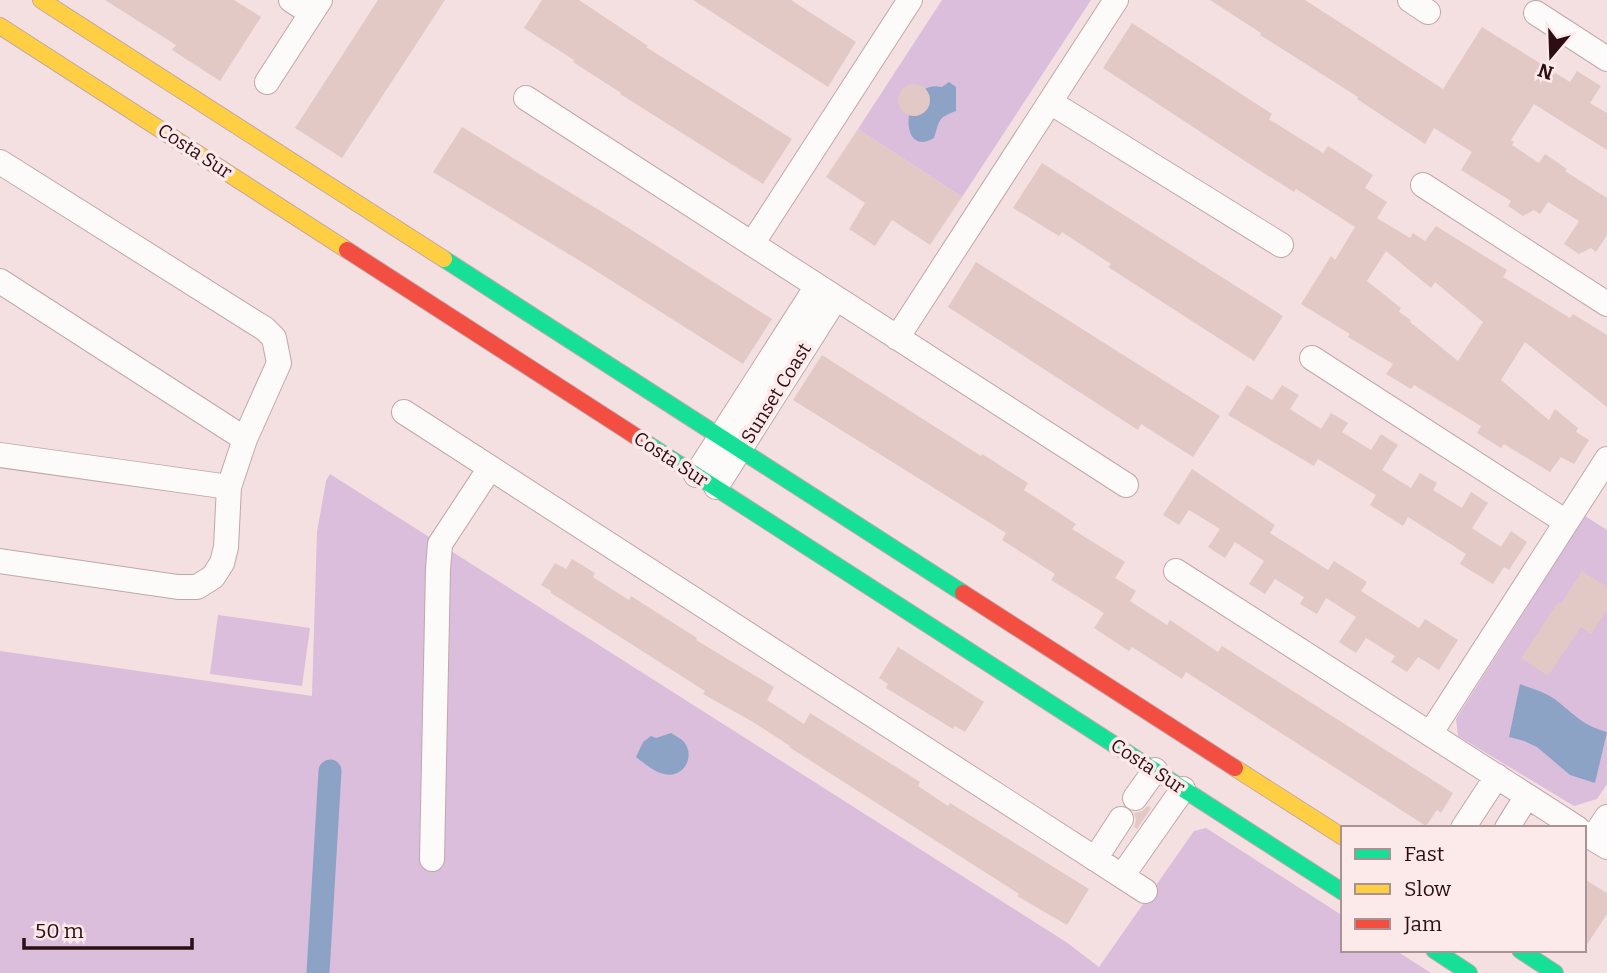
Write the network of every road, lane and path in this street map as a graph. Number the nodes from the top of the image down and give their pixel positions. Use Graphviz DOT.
graph roads {
  1 [pos="41,0"];
  2 [pos="1116,0"];
  3 [pos="902,3"];
  4 [pos="307,4"];
  5 [pos="1536,13"];
  6 [pos="0,26"];
  7 [pos="1607,59"];
  8 [pos="267,82"];
  9 [pos="526,98"];
  10 [pos="1050,102"];
  11 [pos="0,162"];
  12 [pos="1423,185"];
  13 [pos="752,244"];
  14 [pos="1281,245"];
  15 [pos="0,281"];
  16 [pos="827,292"];
  17 [pos="1607,304"];
  18 [pos="897,338"];
  19 [pos="1312,358"];
  20 [pos="404,412"];
  21 [pos="245,439"];
  22 [pos="731,443"];
  23 [pos="0,455"];
  24 [pos="1607,459"];
  25 [pos="490,468"];
  26 [pos="706,481"];
  27 [pos="1126,485"];
  28 [pos="229,487"];
  29 [pos="1566,522"];
  30 [pos="0,561"];
  31 [pos="1176,571"];
  32 [pos="1430,734"];
  33 [pos="1155,770"];
  34 [pos="1497,776"];
  35 [pos="1183,789"];
  36 [pos="1527,796"];
  37 [pos="1135,798"];
  38 [pos="1607,817"];
  39 [pos="1121,819"];
  40 [pos="1464,826"];
  41 [pos="1508,826"];
  42 [pos="1574,826"];
  43 [pos="1341,836"];
  44 [pos="1590,836"];
  45 [pos="432,859"];
  46 [pos="1096,859"];
  47 [pos="1122,876"];
  48 [pos="1145,891"];
  49 [pos="1341,891"];
  50 [pos="1437,952"];
  51 [pos="1523,952"];
  52 [pos="1469,973"];
  53 [pos="1555,973"];
  1 -- 22 [label="street"];
  2 -- 10 [label="street"];
  3 -- 13 [label="street"];
  4 -- 8 [label="street"];
  5 -- 7 [label="street"];
  6 -- 26 [label="street, Costa Sur"];
  9 -- 13 [label="street"];
  10 -- 14 [label="street"];
  10 -- 18 [label="street"];
  11 -- 21 [label="street"];
  12 -- 17 [label="street"];
  13 -- 16 [label="street"];
  15 -- 21 [label="street"];
  16 -- 18 [label="street"];
  16 -- 22 [label="street, Sunset Coast"];
  18 -- 27 [label="street"];
  19 -- 29 [label="street"];
  20 -- 25 [label="street"];
  21 -- 28 [label="street"];
  22 -- 26 [label="street, Sunset Coast"];
  22 -- 43 [label="street"];
  23 -- 28 [label="street"];
  24 -- 29 [label="street"];
  25 -- 45 [label="street"];
  25 -- 46 [label="street"];
  26 -- 33 [label="street, Costa Sur"];
  28 -- 30 [label="street"];
  29 -- 32 [label="street"];
  31 -- 32 [label="street"];
  32 -- 34 [label="street"];
  33 -- 35 [label="street, Costa Sur"];
  33 -- 37 [label="street"];
  34 -- 36 [label="street"];
  34 -- 40 [label="street"];
  35 -- 47 [label="street"];
  35 -- 49 [label="street, Costa Sur"];
  36 -- 41 [label="street"];
  36 -- 42 [label="street"];
  38 -- 44 [label="street"];
  39 -- 46 [label="street"];
  46 -- 47 [label="street"];
  47 -- 48 [label="street"];
  50 -- 52 [label="street"];
  51 -- 53 [label="street"];
}
